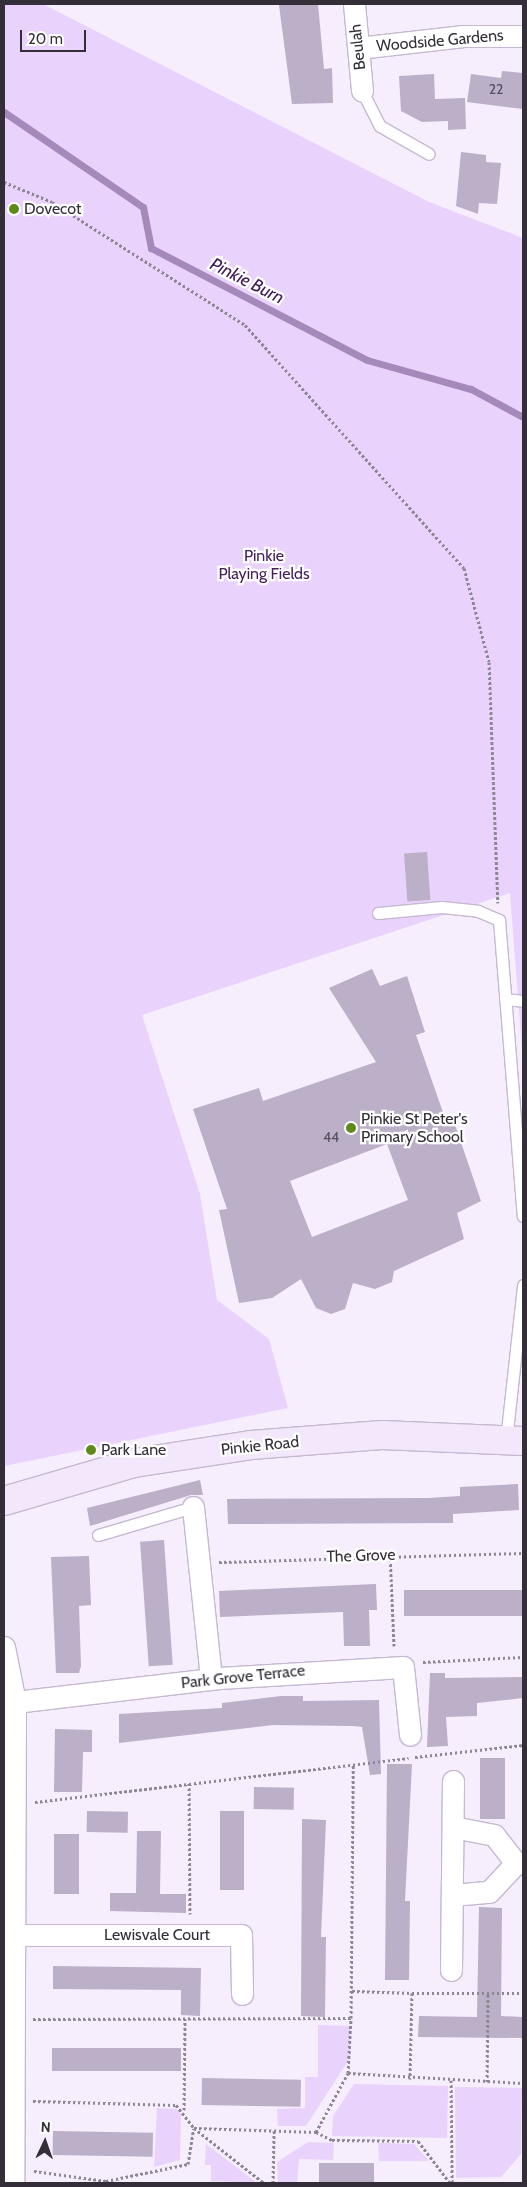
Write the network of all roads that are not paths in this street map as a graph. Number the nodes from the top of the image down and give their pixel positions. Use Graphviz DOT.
graph roads {
  1 [pos="354,4"];
  2 [pos="523,36"];
  3 [pos="358,48"];
  4 [pos="362,91"];
  5 [pos="429,154"];
  6 [pos="378,913"];
  7 [pos="505,999"];
  8 [pos="523,1001"];
  9 [pos="523,1216"];
  10 [pos="523,1285"];
  11 [pos="523,1293"];
  12 [pos="515,1440"];
  13 [pos="4,1501"];
  14 [pos="193,1507"];
  15 [pos="98,1535"];
  16 [pos="4,1647"];
  17 [pos="211,1680"];
  18 [pos="15,1702"];
  19 [pos="410,1735"];
  20 [pos="453,1781"];
  21 [pos="453,1827"];
  22 [pos="520,1863"];
  23 [pos="8,1870"];
  24 [pos="452,1895"];
  25 [pos="14,1934"];
  26 [pos="451,1970"];
  27 [pos="242,1994"];
  28 [pos="10,2065"];
  29 [pos="13,2176"];
  1 -- 3 [label="street, Beulah"];
  2 -- 3 [label="street, Woodside Gardens"];
  3 -- 4 [label="street, Beulah"];
  4 -- 5 [label="lane"];
  6 -- 7 [label="lane"];
  7 -- 8 [label="lane"];
  7 -- 9 [label="lane"];
  10 -- 11 [label="lane"];
  11 -- 12 [label="lane"];
  12 -- 13 [label="main road, Pinkie Road"];
  14 -- 15 [label="lane"];
  14 -- 17 [label="street"];
  16 -- 18 [label="street"];
  17 -- 18 [label="street, Park Grove Terrace"];
  17 -- 19 [label="street, Park Grove Terrace"];
  18 -- 23 [label="street"];
  20 -- 21 [label="street"];
  21 -- 22 [label="street"];
  21 -- 24 [label="street"];
  22 -- 24 [label="street"];
  23 -- 25 [label="street"];
  24 -- 26 [label="street"];
  25 -- 27 [label="street, Lewisvale Court"];
  25 -- 28 [label="street"];
  28 -- 29 [label="street"];
}
